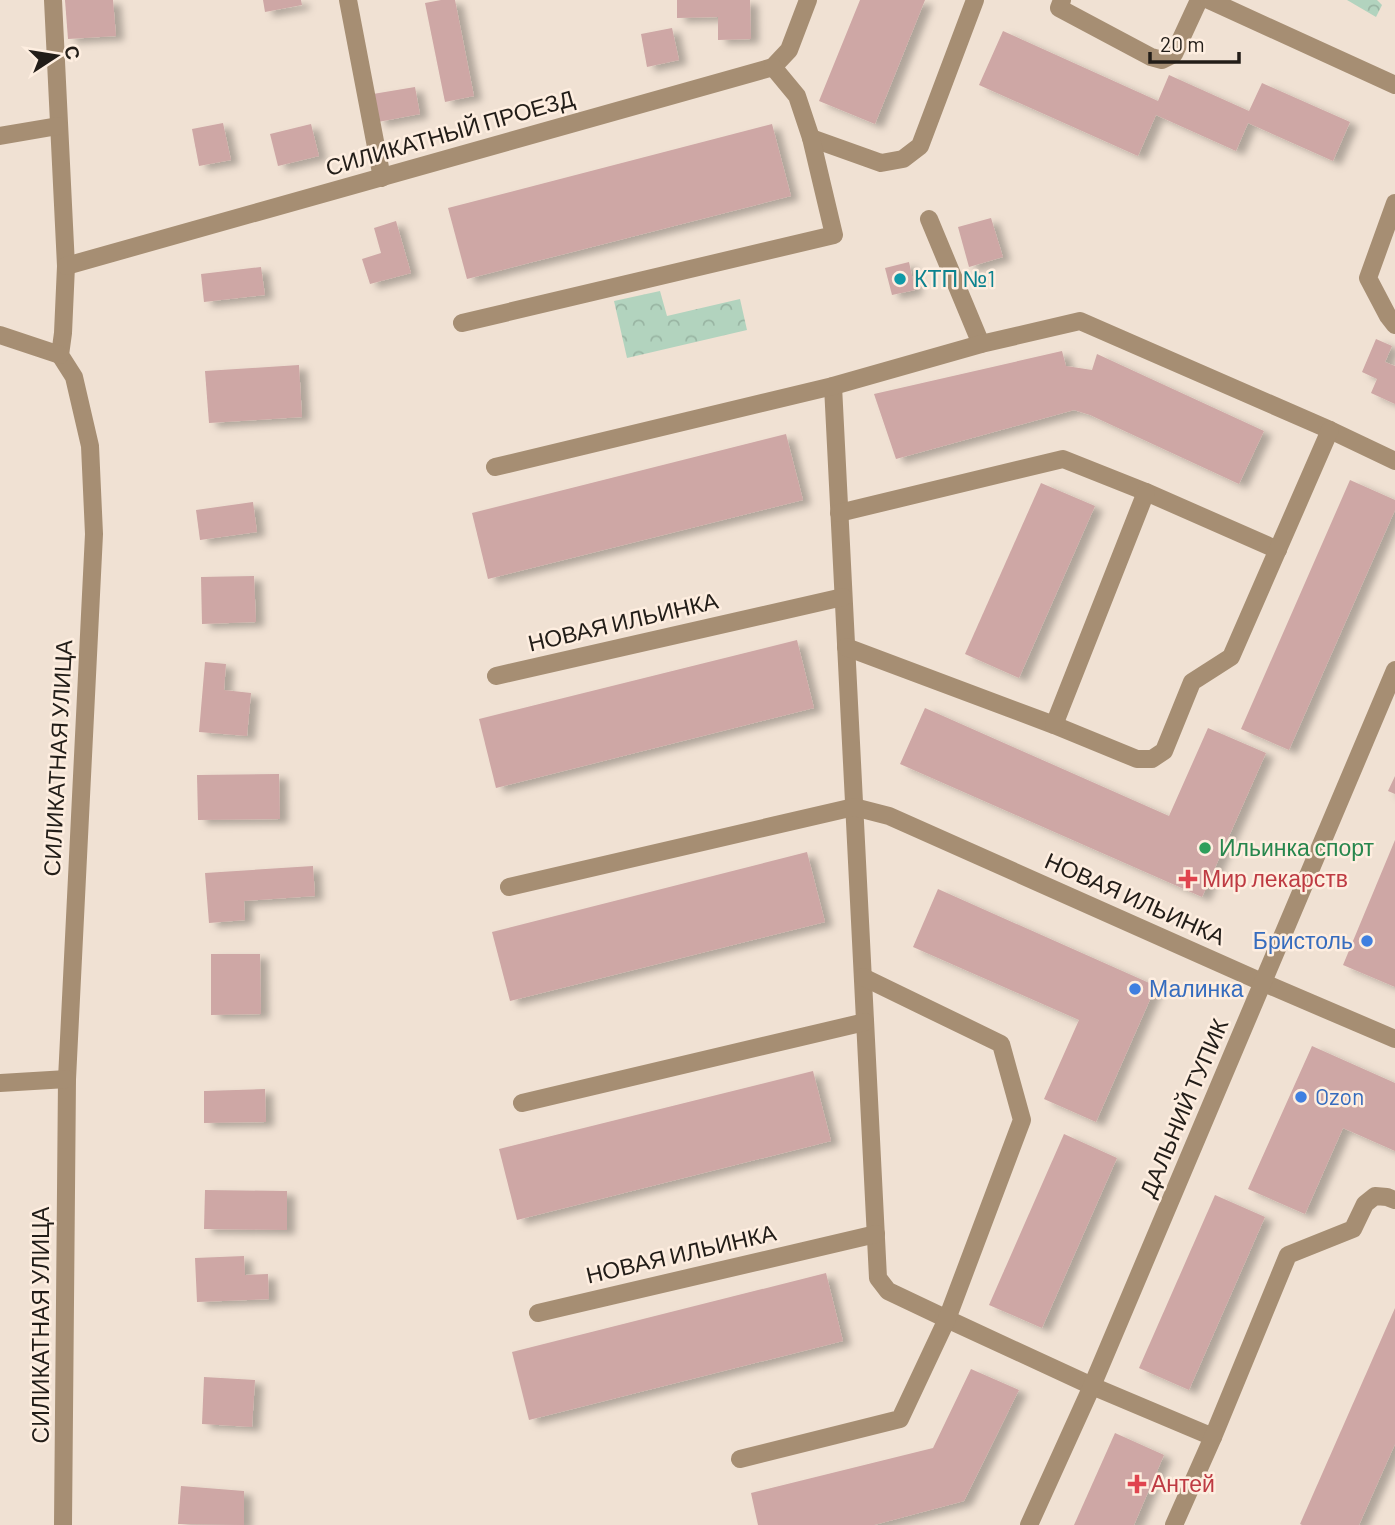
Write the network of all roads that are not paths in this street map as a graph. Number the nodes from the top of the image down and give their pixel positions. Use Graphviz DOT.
graph roads {
  1 [pos="53,0"];
  2 [pos="348,0"];
  3 [pos="808,0"];
  4 [pos="975,0"];
  5 [pos="1062,0"];
  6 [pos="1199,0"];
  7 [pos="1209,0"];
  8 [pos="773,67"];
  9 [pos="1395,85"];
  10 [pos="58,126"];
  11 [pos="0,136"];
  12 [pos="811,138"];
  13 [pos="382,178"];
  14 [pos="1395,203"];
  15 [pos="929,219"];
  16 [pos="66,266"];
  17 [pos="463,323"];
  18 [pos="1395,325"];
  19 [pos="0,335"];
  20 [pos="981,344"];
  21 [pos="60,355"];
  22 [pos="833,386"];
  23 [pos="1330,430"];
  24 [pos="1395,461"];
  25 [pos="495,467"];
  26 [pos="1146,492"];
  27 [pos="839,513"];
  28 [pos="1279,550"];
  29 [pos="843,597"];
  30 [pos="846,647"];
  31 [pos="1395,670"];
  32 [pos="496,676"];
  33 [pos="1054,725"];
  34 [pos="854,807"];
  35 [pos="509,887"];
  36 [pos="863,977"];
  37 [pos="1264,982"];
  38 [pos="865,1022"];
  39 [pos="1395,1039"];
  40 [pos="67,1079"];
  41 [pos="0,1083"];
  42 [pos="522,1103"];
  43 [pos="1395,1200"];
  44 [pos="876,1234"];
  45 [pos="538,1313"];
  46 [pos="947,1319"];
  47 [pos="1092,1386"];
  48 [pos="1213,1437"];
  49 [pos="740,1459"];
  50 [pos="63,1525"];
  51 [pos="1029,1525"];
  52 [pos="1174,1525"];
  1 -- 10 [label="street"];
  2 -- 13 [label="street"];
  3 -- 8 [label="street"];
  4 -- 12 [label="street"];
  5 -- 6 [label="street"];
  7 -- 9 [label="street"];
  8 -- 12 [label="street"];
  8 -- 13 [label="street, СИЛИКАТНЫЙ ПРОЕЗД"];
  10 -- 11 [label="street"];
  10 -- 16 [label="street"];
  12 -- 17 [label="street"];
  13 -- 16 [label="street, СИЛИКАТНЫЙ ПРОЕЗД"];
  14 -- 18 [label="street"];
  15 -- 20 [label="street"];
  16 -- 21 [label="street"];
  19 -- 21 [label="street"];
  20 -- 22 [label="street"];
  20 -- 23 [label="street"];
  21 -- 40 [label="street, СИЛИКАТНАЯ УЛИЦА"];
  22 -- 25 [label="street"];
  22 -- 27 [label="street"];
  23 -- 24 [label="street"];
  23 -- 28 [label="street"];
  26 -- 27 [label="street"];
  26 -- 28 [label="street"];
  26 -- 33 [label="street"];
  27 -- 29 [label="street"];
  28 -- 33 [label="street"];
  29 -- 30 [label="street"];
  29 -- 32 [label="street, НОВАЯ ИЛЬИНКА"];
  30 -- 33 [label="street"];
  30 -- 34 [label="street"];
  31 -- 37 [label="street, ДАЛЬНИЙ ТУПИК"];
  34 -- 35 [label="street, НОВАЯ ИЛЬИНКА"];
  34 -- 36 [label="street"];
  34 -- 37 [label="street, НОВАЯ ИЛЬИНКА"];
  36 -- 38 [label="street"];
  36 -- 46 [label="street"];
  37 -- 39 [label="street, НОВАЯ ИЛЬИНКА"];
  37 -- 47 [label="street, ДАЛЬНИЙ ТУПИК"];
  38 -- 42 [label="street"];
  38 -- 44 [label="street"];
  40 -- 41 [label="street"];
  40 -- 50 [label="street, СИЛИКАТНАЯ УЛИЦА"];
  43 -- 48 [label="street"];
  44 -- 45 [label="street, НОВАЯ ИЛЬИНКА"];
  44 -- 46 [label="street"];
  46 -- 47 [label="street"];
  46 -- 49 [label="street"];
  47 -- 48 [label="street"];
  47 -- 51 [label="street, ДАЛЬНИЙ ТУПИК"];
  48 -- 52 [label="street"];
}
